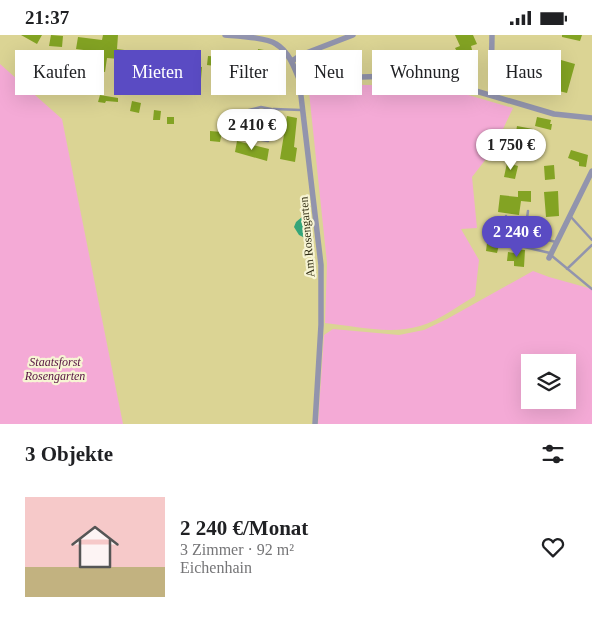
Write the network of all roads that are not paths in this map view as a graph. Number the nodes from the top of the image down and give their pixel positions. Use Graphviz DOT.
graph roads {
  1 [pos="225,35"];
  2 [pos="353,35"];
  3 [pos="492,35"];
  4 [pos="492,50"];
  5 [pos="292,61"];
  6 [pos="296,71"];
  7 [pos="362,77"];
  8 [pos="488,94"];
  9 [pos="301,95"];
  10 [pos="491,95"];
  11 [pos="303,109"];
  12 [pos="272,110"];
  13 [pos="245,111"];
  14 [pos="592,117"];
  15 [pos="268,141"];
  16 [pos="592,171"];
  17 [pos="528,211"];
  18 [pos="506,216"];
  19 [pos="570,216"];
  20 [pos="525,233"];
  21 [pos="592,240"];
  22 [pos="503,242"];
  23 [pos="557,242"];
  24 [pos="592,245"];
  25 [pos="550,256"];
  26 [pos="567,269"];
  27 [pos="592,289"];
  28 [pos="315,424"];
  1 -- 5 [label="street"];
  2 -- 5 [label="street"];
  3 -- 4 [label="street"];
  5 -- 6 [label="street, Am Rosengarten"];
  7 -- 8 [label="street"];
  9 -- 11 [label="street, Am Rosengarten"];
  10 -- 14 [label="street"];
  11 -- 12 [label="lane"];
  11 -- 28 [label="street, Am Rosengarten"];
  12 -- 13 [label="lane"];
  12 -- 15 [label="lane"];
  16 -- 19 [label="street"];
  17 -- 20 [label="lane"];
  18 -- 20 [label="lane"];
  19 -- 21 [label="lane"];
  19 -- 23 [label="street"];
  20 -- 23 [label="lane"];
  22 -- 25 [label="lane"];
  23 -- 25 [label="street"];
  24 -- 26 [label="lane"];
  25 -- 26 [label="lane"];
  26 -- 27 [label="lane"];
}
